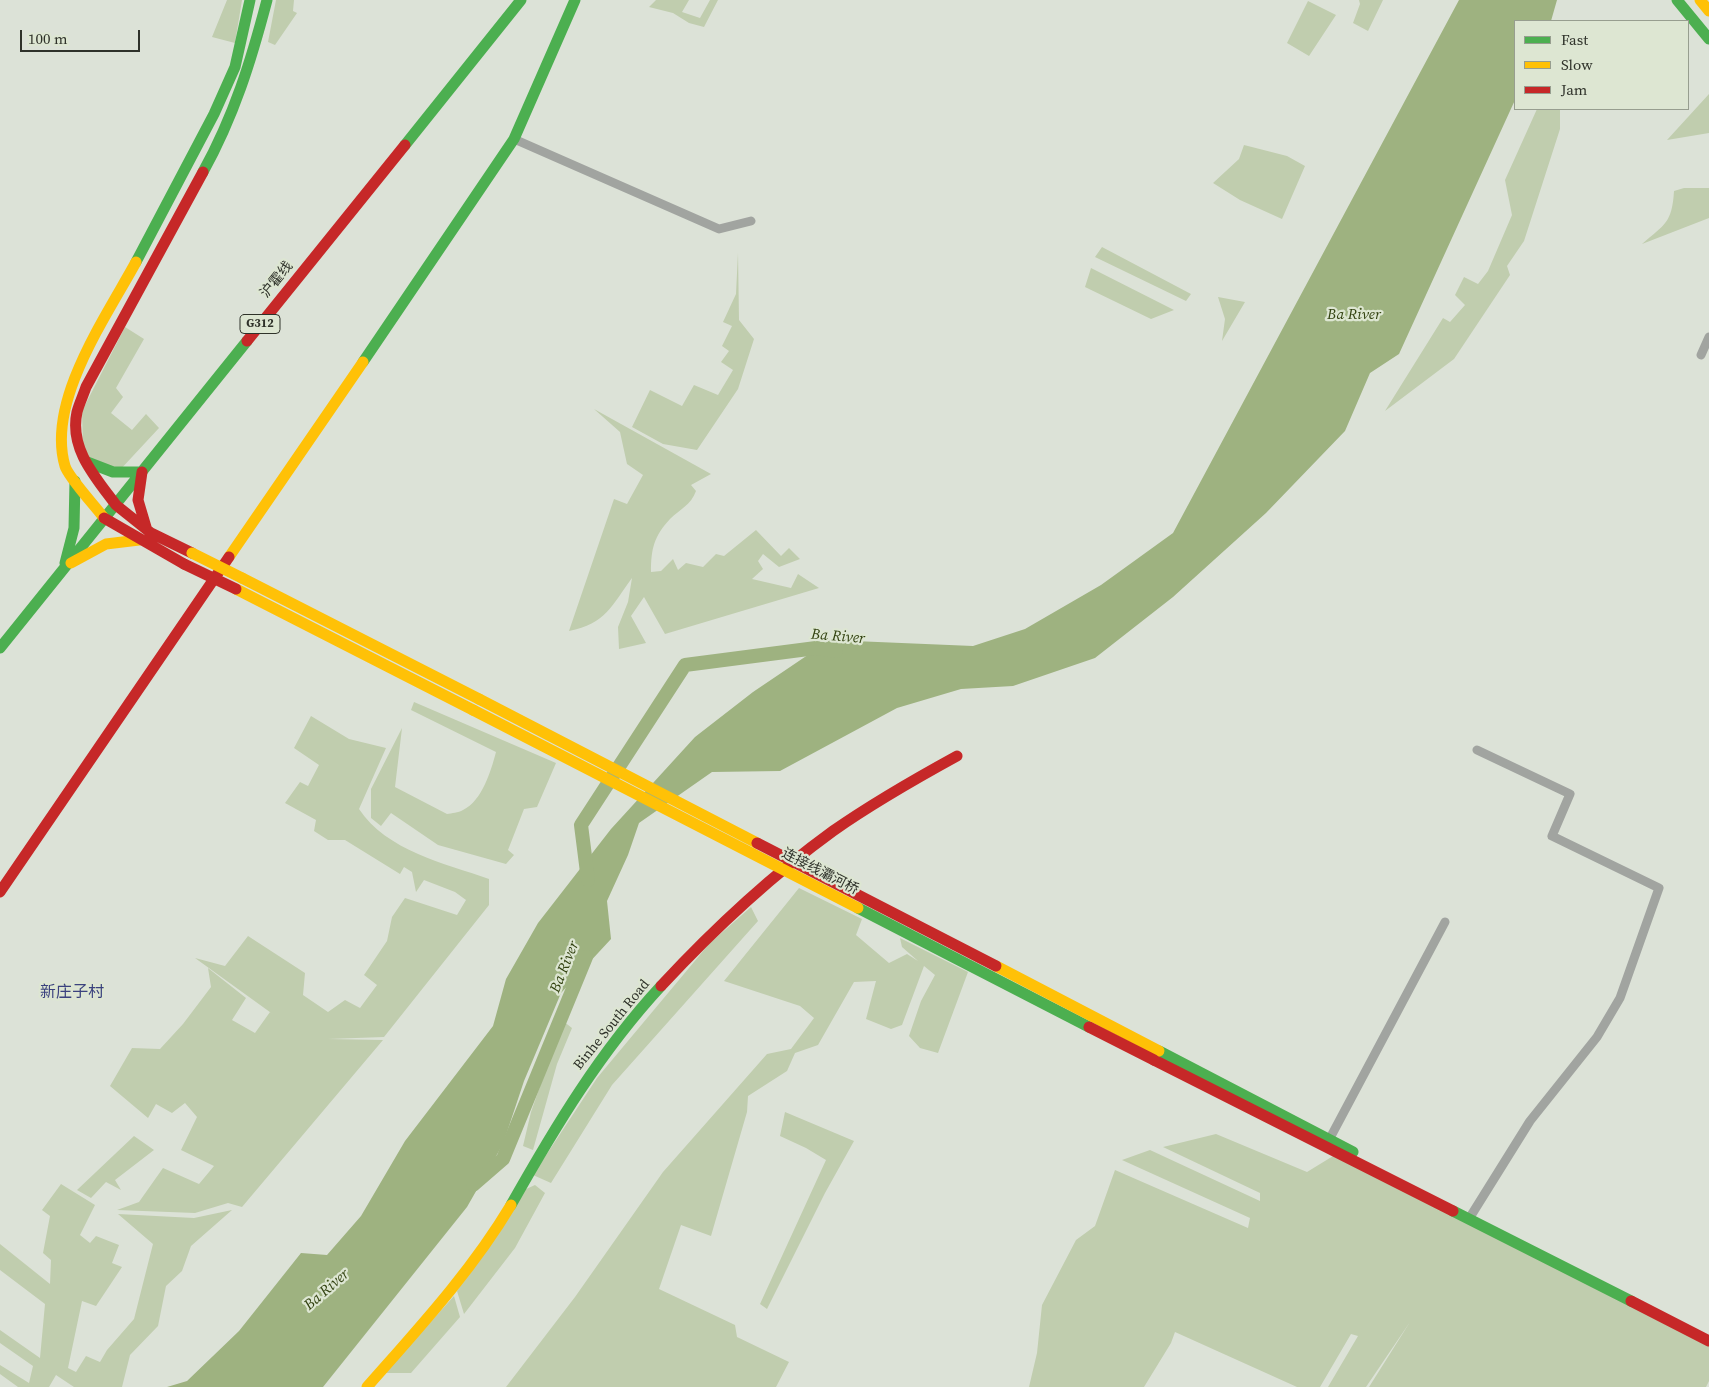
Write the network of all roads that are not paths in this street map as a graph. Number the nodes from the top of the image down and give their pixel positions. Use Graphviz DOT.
graph roads {
  1 [pos="250,0"];
  2 [pos="267,0"];
  3 [pos="521,0"];
  4 [pos="575,0"];
  5 [pos="1677,0"];
  6 [pos="1700,0"];
  7 [pos="1709,11"];
  8 [pos="1709,39"];
  9 [pos="514,139"];
  10 [pos="751,221"];
  11 [pos="1709,337"];
  12 [pos="1701,355"];
  13 [pos="84,460"];
  14 [pos="142,472"];
  15 [pos="76,481"];
  16 [pos="116,505"];
  17 [pos="104,518"];
  18 [pos="148,530"];
  19 [pos="140,540"];
  20 [pos="64,568"];
  21 [pos="0,648"];
  22 [pos="1477,750"];
  23 [pos="957,756"];
  24 [pos="0,892"];
  25 [pos="1445,922"];
  26 [pos="1156,1056"];
  27 [pos="1329,1140"];
  28 [pos="1472,1214"];
  29 [pos="1709,1332"];
  30 [pos="1709,1341"];
  31 [pos="366,1387"];
  1 -- 15 [label="main road"];
  2 -- 13 [label="main road, 连接线灞河桥"];
  3 -- 14 [label="main road, 沪霍线 / G312"];
  4 -- 9 [label="main road"];
  5 -- 8 [label="main road"];
  6 -- 7 [label="main road"];
  9 -- 10 [label="street"];
  9 -- 24 [label="main road"];
  11 -- 12 [label="street"];
  13 -- 14 [label="main road"];
  13 -- 16 [label="main road, 连接线灞河桥"];
  14 -- 16 [label="main road, 沪霍线 / G312"];
  14 -- 18 [label="main road"];
  15 -- 17 [label="main road"];
  15 -- 20 [label="main road"];
  16 -- 17 [label="main road, 沪霍线 / G312"];
  16 -- 18 [label="main road, 连接线灞河桥"];
  17 -- 19 [label="main road, 连接线灞河桥"];
  17 -- 20 [label="main road, 沪霍线 / G312"];
  18 -- 26 [label="main road, 连接线灞河桥, bridge"];
  19 -- 20 [label="main road"];
  19 -- 26 [label="main road, 连接线灞河桥, bridge"];
  20 -- 21 [label="main road, 沪霍线 / G312"];
  22 -- 28 [label="street"];
  23 -- 31 [label="main road, Binhe South Road"];
  25 -- 27 [label="street"];
  26 -- 27 [label="main road"];
  26 -- 30 [label="main road"];
  27 -- 28 [label="main road"];
  28 -- 29 [label="main road"];
}
